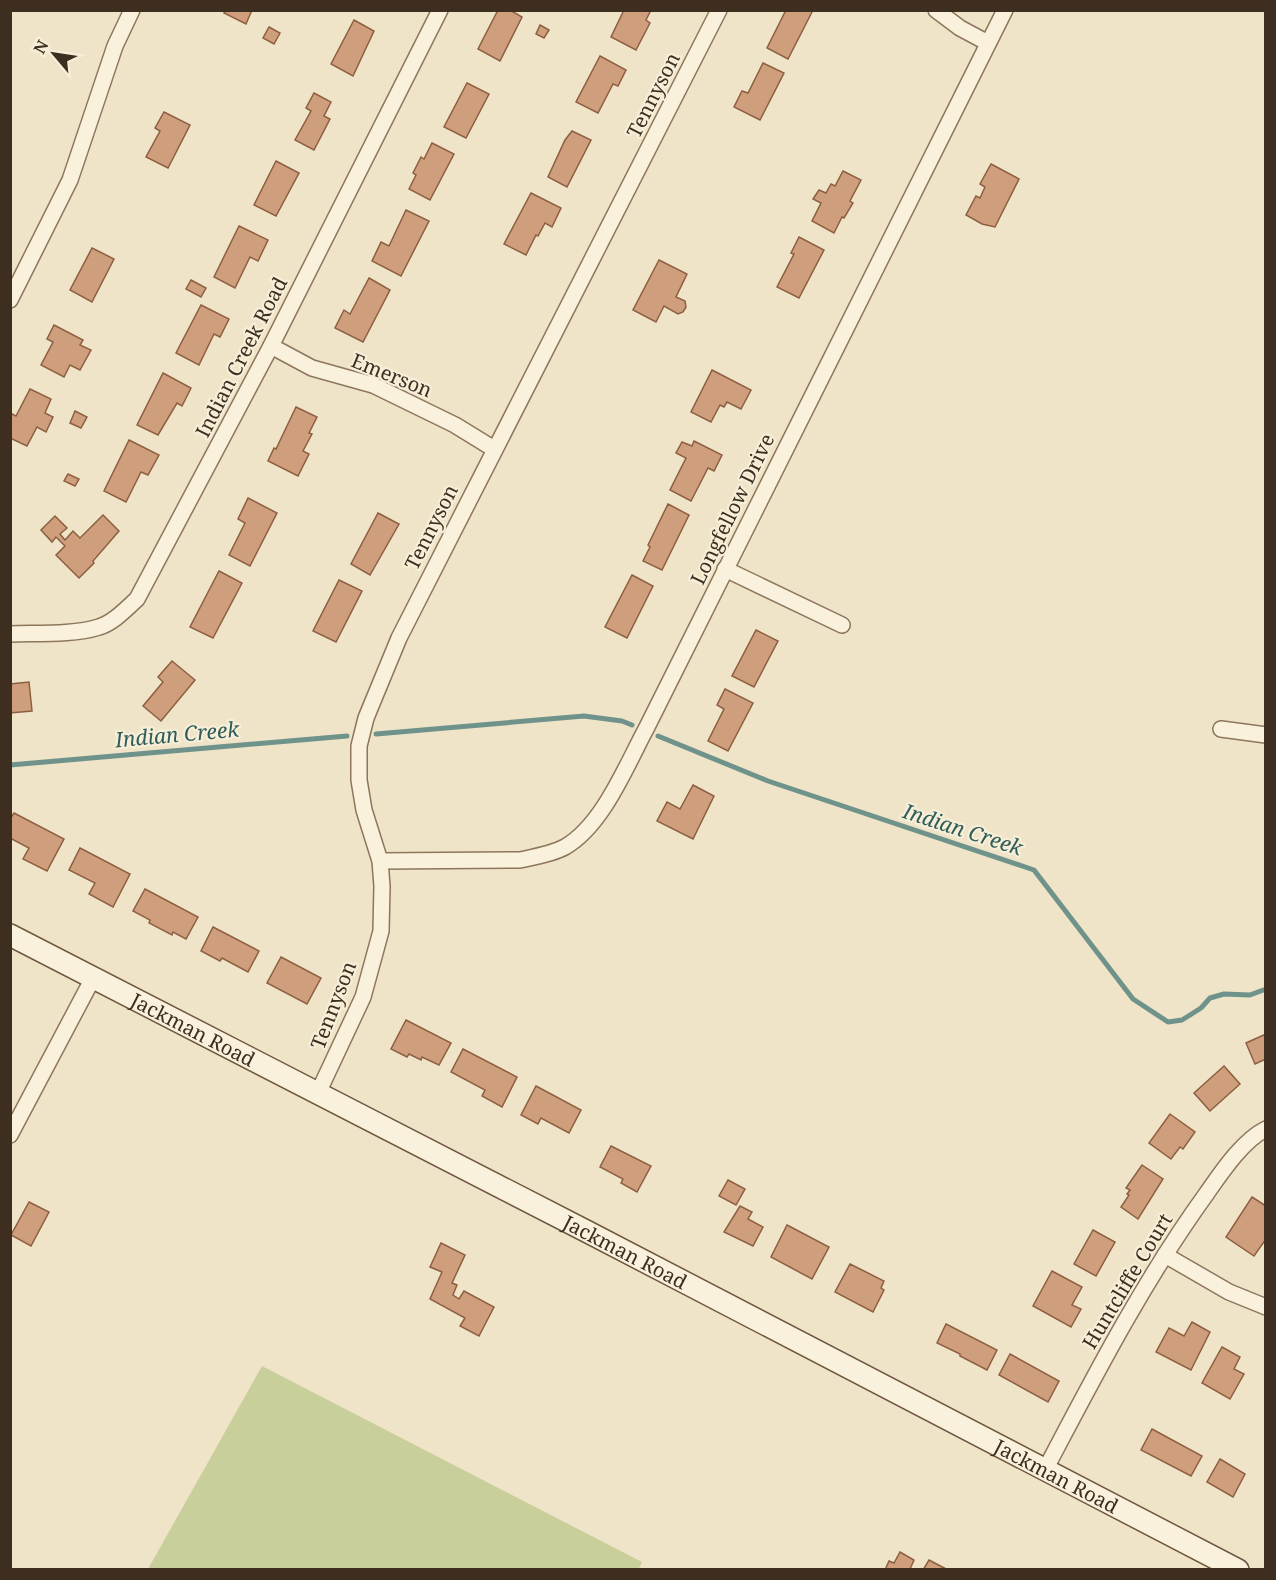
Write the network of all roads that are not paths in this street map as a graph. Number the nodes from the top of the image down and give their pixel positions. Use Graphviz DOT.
graph roads {
  1 [pos="132,10"];
  2 [pos="440,10"];
  3 [pos="720,10"];
  4 [pos="936,10"];
  5 [pos="1005,10"];
  6 [pos="988,43"];
  7 [pos="10,300"];
  8 [pos="271,346"];
  9 [pos="494,449"];
  10 [pos="725,569"];
  11 [pos="842,625"];
  12 [pos="10,634"];
  13 [pos="1221,729"];
  14 [pos="1266,735"];
  15 [pos="380,861"];
  16 [pos="10,935"];
  17 [pos="93,978"];
  18 [pos="318,1093"];
  19 [pos="1266,1129"];
  20 [pos="10,1135"];
  21 [pos="1165,1255"];
  22 [pos="1266,1307"];
  23 [pos="1045,1470"];
  24 [pos="1238,1569"];
  1 -- 7 [label="street"];
  2 -- 8 [label="street, Indian Creek Road"];
  3 -- 9 [label="street, Tennyson"];
  4 -- 6 [label="street"];
  5 -- 6 [label="street, Longfellow Drive"];
  6 -- 10 [label="street, Longfellow Drive"];
  8 -- 9 [label="street, Emerson"];
  8 -- 12 [label="street, Indian Creek Road"];
  9 -- 15 [label="street, Tennyson"];
  10 -- 11 [label="street"];
  10 -- 15 [label="street, Longfellow Drive"];
  13 -- 14 [label="street"];
  15 -- 18 [label="street, Tennyson"];
  16 -- 17 [label="street, Jackman Road"];
  17 -- 18 [label="street, Jackman Road"];
  17 -- 20 [label="street"];
  18 -- 23 [label="street, Jackman Road"];
  19 -- 21 [label="street, Huntcliffe Court"];
  21 -- 22 [label="street"];
  21 -- 23 [label="street, Huntcliffe Court"];
  23 -- 24 [label="street, Jackman Road"];
}
